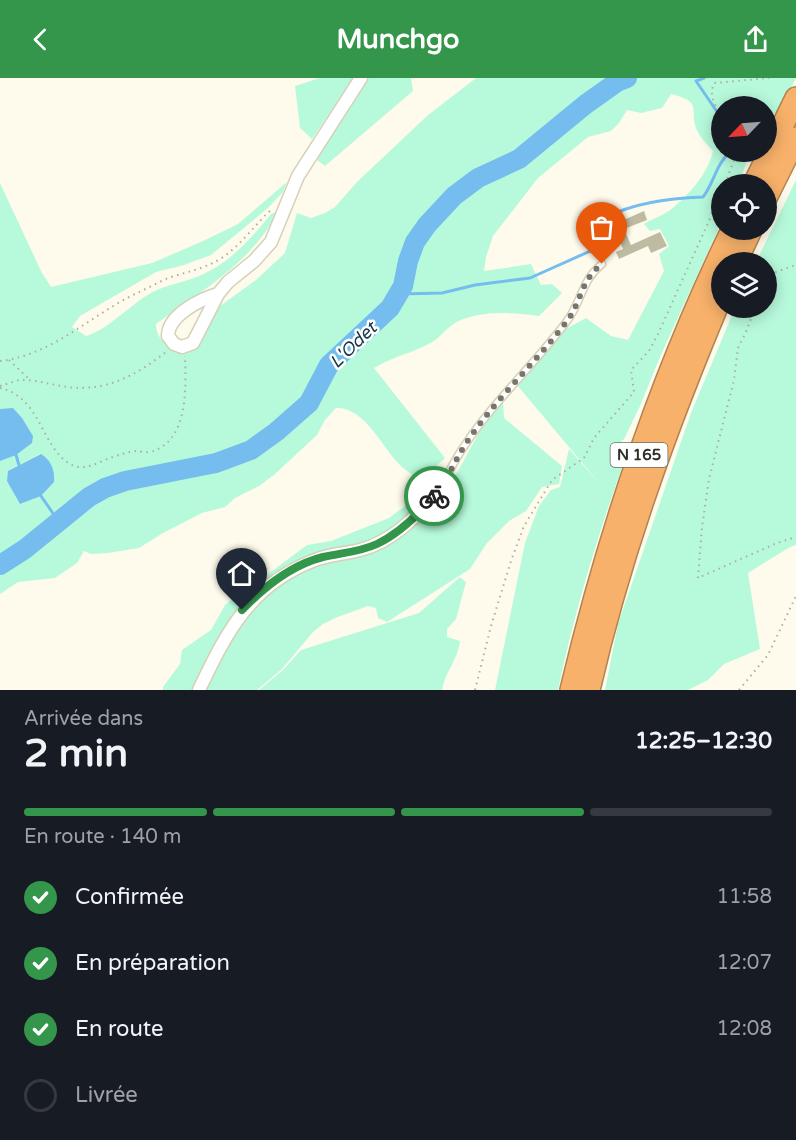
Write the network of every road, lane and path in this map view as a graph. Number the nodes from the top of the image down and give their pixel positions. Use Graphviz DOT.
graph roads {
  1 [pos="361,78"];
  2 [pos="769,78"];
  3 [pos="712,96"];
  4 [pos="796,98"];
  5 [pos="796,138"];
  6 [pos="759,174"];
  7 [pos="777,176"];
  8 [pos="291,192"];
  9 [pos="711,216"];
  10 [pos="727,240"];
  11 [pos="602,264"];
  12 [pos="796,265"];
  13 [pos="777,273"];
  14 [pos="218,294"];
  15 [pos="713,318"];
  16 [pos="751,318"];
  17 [pos="180,346"];
  18 [pos="8,360"];
  19 [pos="0,361"];
  20 [pos="32,380"];
  21 [pos="0,387"];
  22 [pos="437,493"];
  23 [pos="796,537"];
  24 [pos="796,596"];
  25 [pos="199,690"];
  26 [pos="475,690"];
  27 [pos="571,690"];
  28 [pos="589,690"];
  29 [pos="739,690"];
  1 -- 8 [label="street"];
  2 -- 3 [label="path"];
  4 -- 6 [label="highway"];
  5 -- 7 [label="highway"];
  8 -- 14 [label="street"];
  8 -- 18 [label="path"];
  9 -- 26 [label="path"];
  10 -- 27 [label="highway, N 165"];
  11 -- 22 [label="lane"];
  12 -- 13 [label="path"];
  14 -- 17 [label="street"];
  14 -- 17 [label="street"];
  15 -- 28 [label="highway, N 165"];
  16 -- 23 [label="path"];
  17 -- 20 [label="path"];
  17 -- 21 [label="path"];
  18 -- 19 [label="path"];
  18 -- 20 [label="path"];
  20 -- 21 [label="path"];
  22 -- 25 [label="street"];
  24 -- 29 [label="path"];
}
